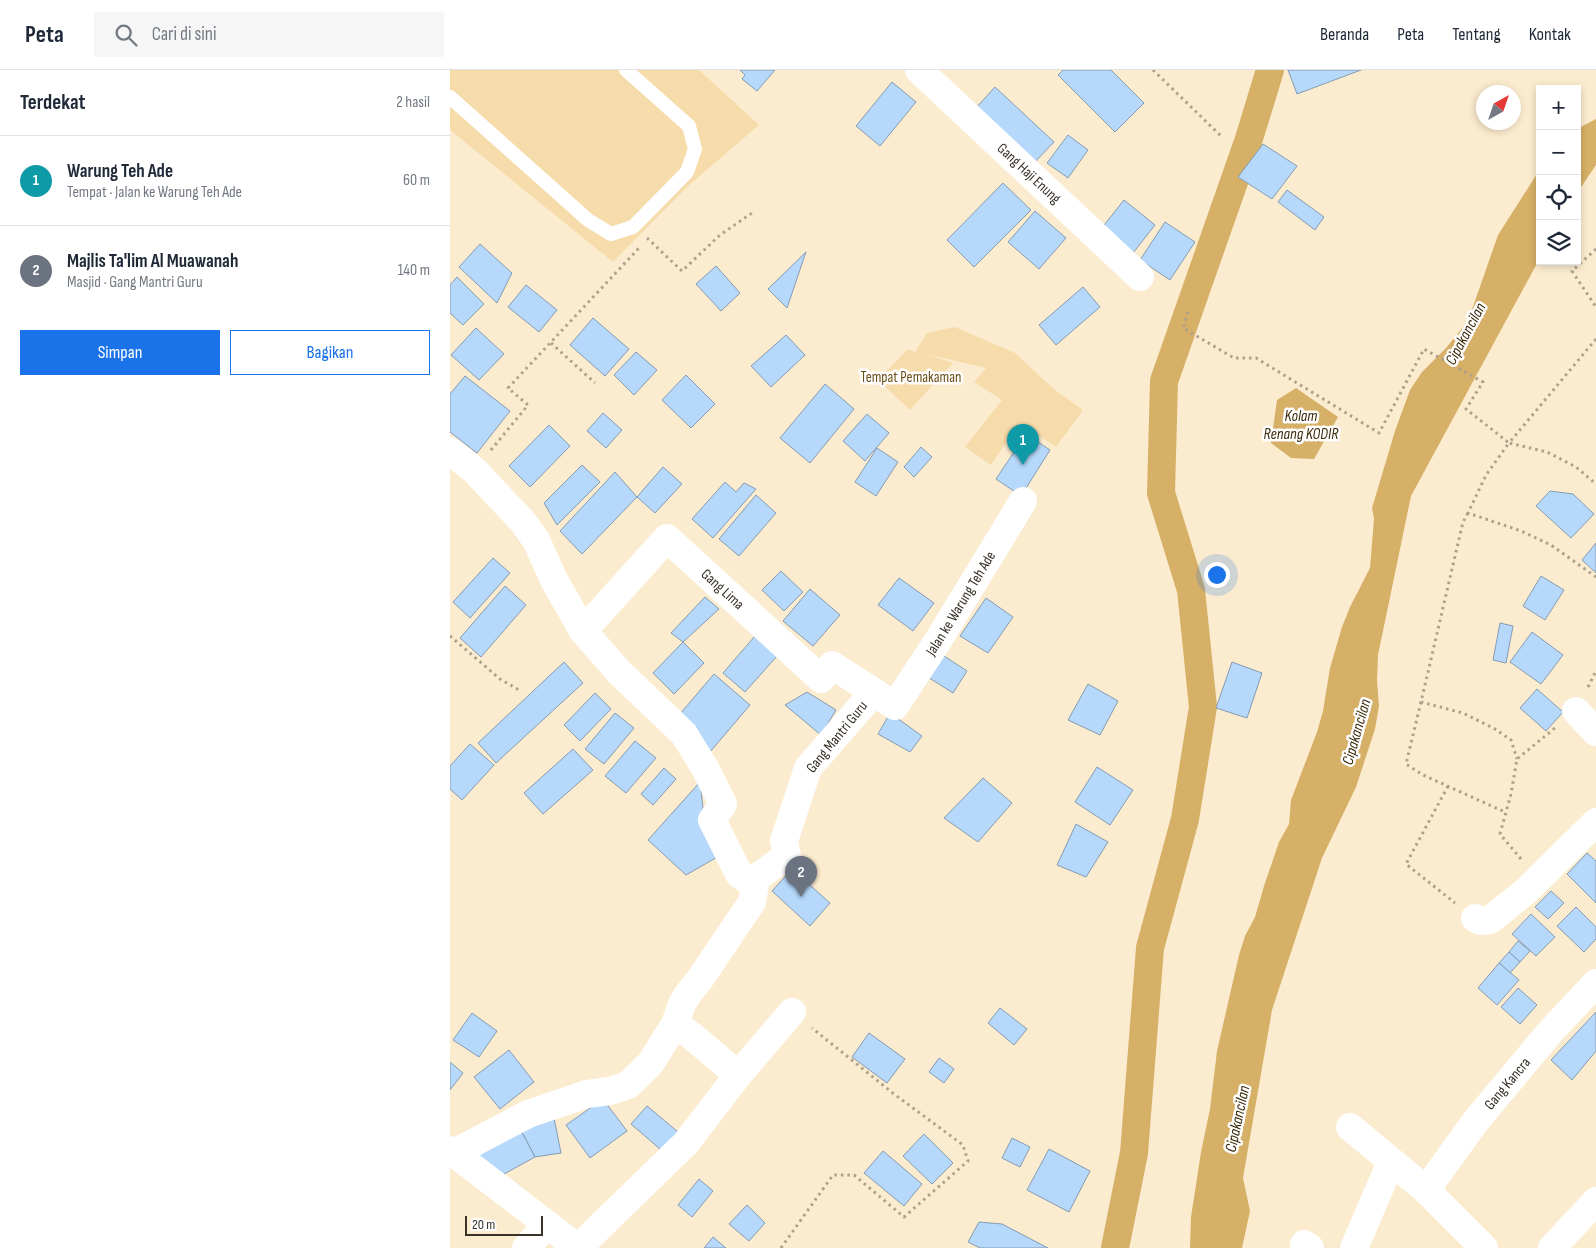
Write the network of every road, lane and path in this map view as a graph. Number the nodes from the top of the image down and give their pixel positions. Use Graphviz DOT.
graph roads {
  1 [pos="626,70"];
  2 [pos="919,70"];
  3 [pos="1153,70"];
  4 [pos="450,97"];
  5 [pos="1222,137"];
  6 [pos="752,213"];
  7 [pos="1596,249"];
  8 [pos="1140,277"];
  9 [pos="1596,306"];
  10 [pos="1188,312"];
  11 [pos="1596,339"];
  12 [pos="551,343"];
  13 [pos="594,383"];
  14 [pos="1508,443"];
  15 [pos="450,451"];
  16 [pos="474,470"];
  17 [pos="1596,484"];
  18 [pos="1023,501"];
  19 [pos="1468,513"];
  20 [pos="1596,576"];
  21 [pos="582,631"];
  22 [pos="450,636"];
  23 [pos="1596,672"];
  24 [pos="519,690"];
  25 [pos="884,699"];
  26 [pos="1421,702"];
  27 [pos="1576,711"];
  28 [pos="1596,732"];
  29 [pos="1517,759"];
  30 [pos="1448,786"];
  31 [pos="1505,812"];
  32 [pos="1596,822"];
  33 [pos="756,878"];
  34 [pos="1526,892"];
  35 [pos="1475,918"];
  36 [pos="1596,983"];
  37 [pos="792,1012"];
  38 [pos="675,1024"];
  39 [pos="738,1075"];
  40 [pos="1350,1127"];
  41 [pos="452,1152"];
  42 [pos="1391,1162"];
  43 [pos="1426,1190"];
  44 [pos="1596,1201"];
  45 [pos="547,1224"];
  46 [pos="526,1248"];
  47 [pos="578,1248"];
  48 [pos="781,1248"];
  49 [pos="1354,1248"];
  50 [pos="1484,1248"];
  51 [pos="1552,1248"];
  1 -- 4 [label="lane"];
  2 -- 8 [label="street, Gang Haji Enung"];
  3 -- 5 [label="path"];
  6 -- 12 [label="path"];
  7 -- 9 [label="path"];
  10 -- 14 [label="path"];
  11 -- 14 [label="path"];
  12 -- 13 [label="path"];
  12 -- 16 [label="path"];
  14 -- 17 [label="path"];
  14 -- 19 [label="path"];
  15 -- 16 [label="street"];
  16 -- 21 [label="street"];
  18 -- 25 [label="street, Jalan ke Warung Teh Ade"];
  19 -- 20 [label="path"];
  19 -- 26 [label="path"];
  21 -- 25 [label="street, Gang Lima"];
  21 -- 33 [label="street"];
  22 -- 24 [label="path"];
  23 -- 27 [label="path"];
  25 -- 33 [label="street, Gang Mantri Guru"];
  26 -- 29 [label="path"];
  26 -- 30 [label="path"];
  27 -- 28 [label="street"];
  27 -- 29 [label="path"];
  29 -- 31 [label="path"];
  30 -- 31 [label="path"];
  30 -- 35 [label="path"];
  31 -- 34 [label="path"];
  32 -- 34 [label="street"];
  33 -- 38 [label="street"];
  34 -- 35 [label="street"];
  36 -- 43 [label="street, Gang Kancra"];
  37 -- 39 [label="street"];
  37 -- 48 [label="path"];
  38 -- 39 [label="street"];
  38 -- 41 [label="street"];
  39 -- 47 [label="street"];
  40 -- 42 [label="street"];
  41 -- 45 [label="street"];
  42 -- 43 [label="street"];
  42 -- 49 [label="street"];
  43 -- 50 [label="street"];
  44 -- 51 [label="street"];
  45 -- 46 [label="street"];
  45 -- 47 [label="street"];
}
